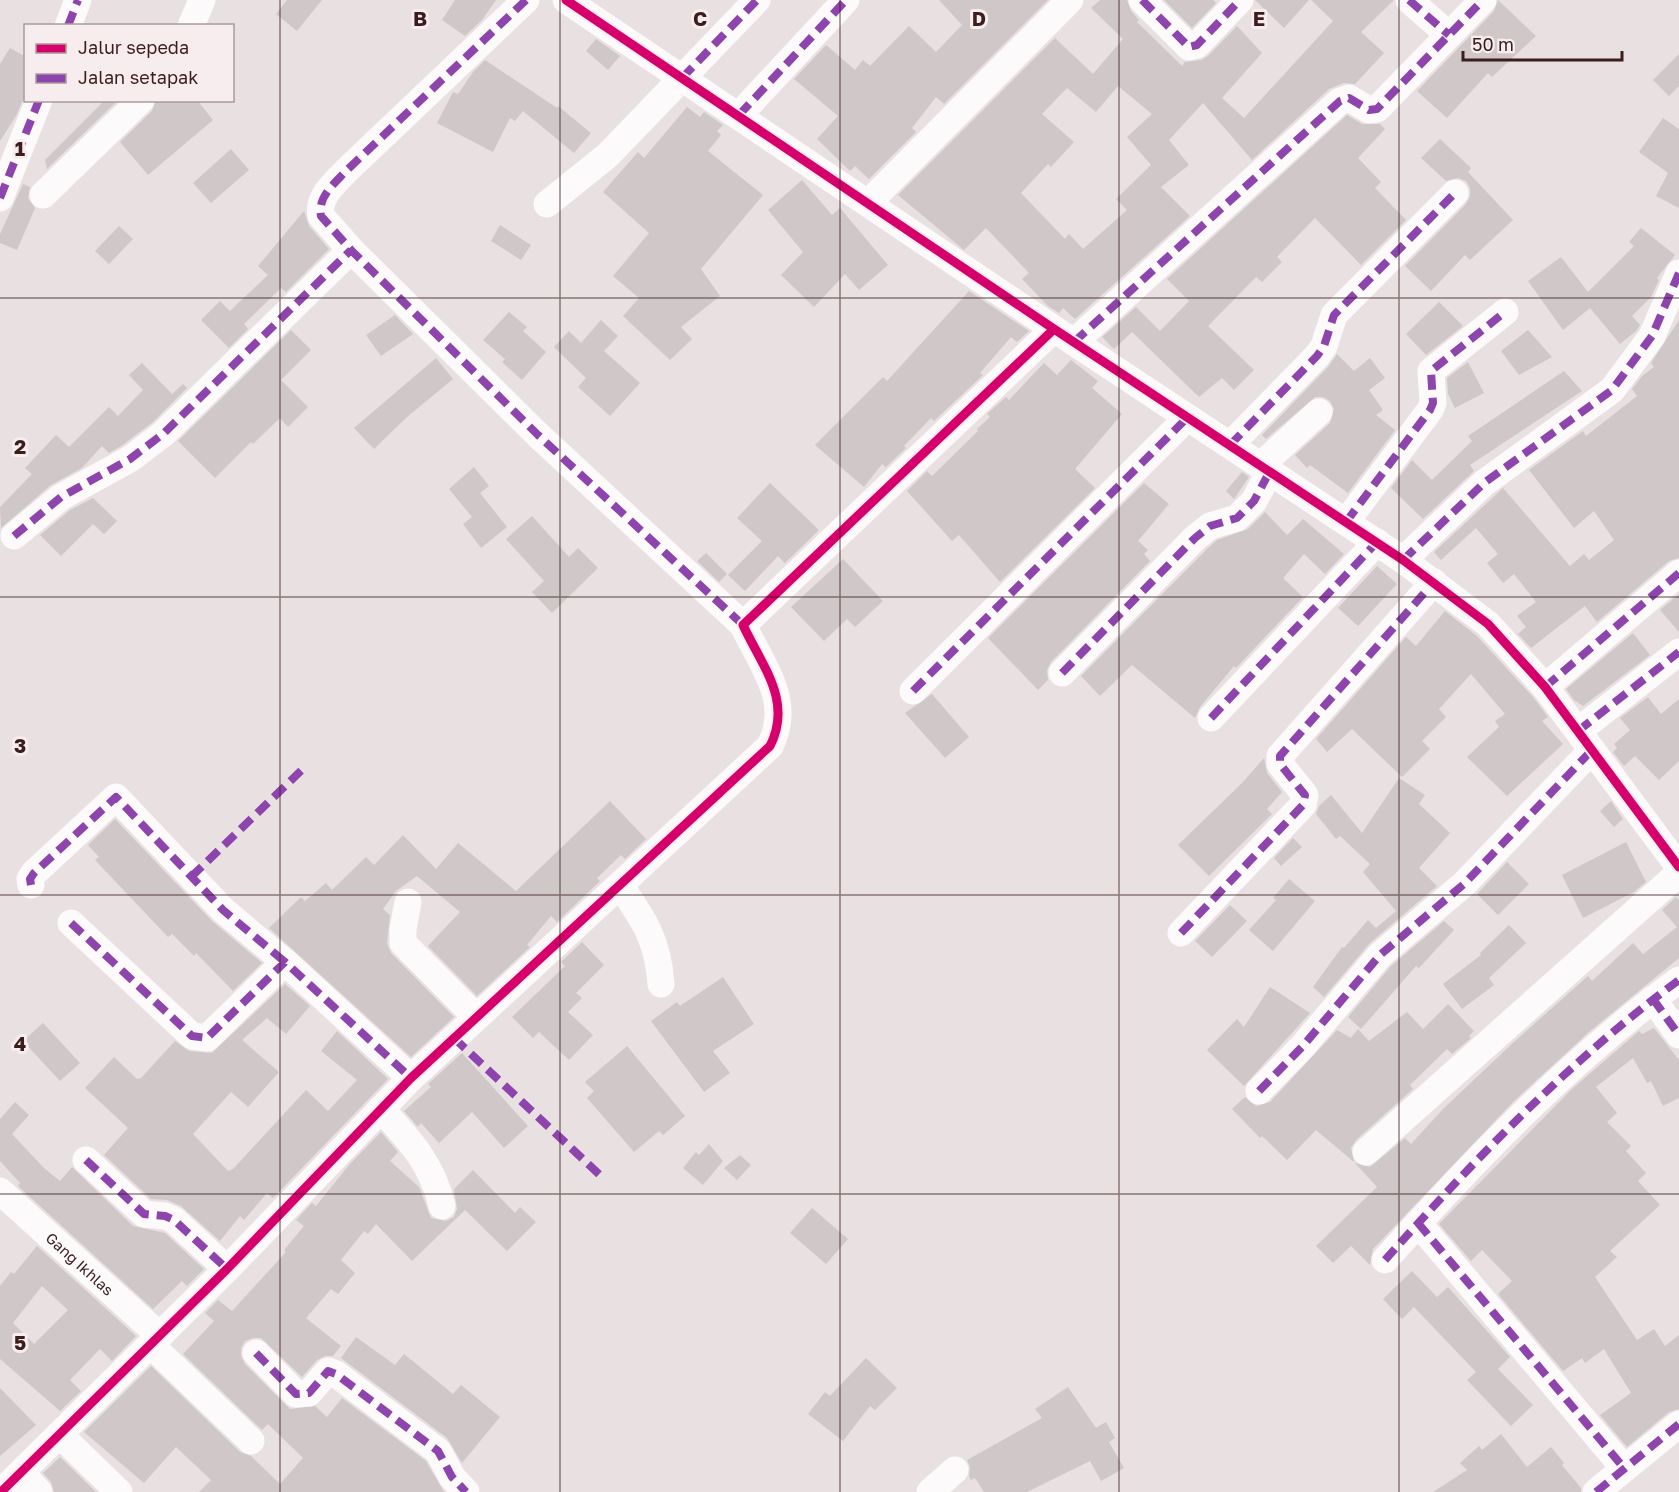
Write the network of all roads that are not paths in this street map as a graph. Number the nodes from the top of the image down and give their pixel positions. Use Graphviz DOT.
graph roads {
  1 [pos="78,0"];
  2 [pos="202,0"];
  3 [pos="526,0"];
  4 [pos="567,0"];
  5 [pos="757,0"];
  6 [pos="846,0"];
  7 [pos="1070,0"];
  8 [pos="1142,0"];
  9 [pos="1240,0"];
  10 [pos="1409,0"];
  11 [pos="1483,0"];
  12 [pos="69,24"];
  13 [pos="192,24"];
  14 [pos="1449,35"];
  15 [pos="682,78"];
  16 [pos="38,102"];
  17 [pos="139,102"];
  18 [pos="739,115"];
  19 [pos="1455,193"];
  20 [pos="43,195"];
  21 [pos="0,198"];
  22 [pos="869,202"];
  23 [pos="547,204"];
  24 [pos="351,250"];
  25 [pos="1679,273"];
  26 [pos="1505,312"];
  27 [pos="1064,335"];
  28 [pos="1319,412"];
  29 [pos="1187,418"];
  30 [pos="1230,445"];
  31 [pos="1266,468"];
  32 [pos="1346,522"];
  33 [pos="14,537"];
  34 [pos="1377,542"];
  35 [pos="1403,560"];
  36 [pos="1679,573"];
  37 [pos="1434,582"];
  38 [pos="743,625"];
  39 [pos="1679,652"];
  40 [pos="1062,673"];
  41 [pos="1545,687"];
  42 [pos="913,691"];
  43 [pos="1211,718"];
  44 [pos="1585,740"];
  45 [pos="1679,867"];
  46 [pos="1679,873"];
  47 [pos="31,885"];
  48 [pos="620,885"];
  49 [pos="408,902"];
  50 [pos="71,923"];
  51 [pos="1181,933"];
  52 [pos="285,962"];
  53 [pos="1679,980"];
  54 [pos="661,984"];
  55 [pos="1653,999"];
  56 [pos="476,1017"];
  57 [pos="1679,1035"];
  58 [pos="411,1078"];
  59 [pos="1259,1090"];
  60 [pos="381,1109"];
  61 [pos="1366,1152"];
  62 [pos="86,1160"];
  63 [pos="0,1191"];
  64 [pos="442,1206"];
  65 [pos="1418,1223"];
  66 [pos="1385,1260"];
  67 [pos="227,1269"];
  68 [pos="155,1341"];
  69 [pos="256,1353"];
  70 [pos="1679,1424"];
  71 [pos="60,1435"];
  72 [pos="251,1441"];
  73 [pos="1624,1468"];
  74 [pos="955,1470"];
  75 [pos="30,1483"];
  76 [pos="1,1492"];
  77 [pos="119,1492"];
  78 [pos="466,1492"];
  79 [pos="930,1492"];
  80 [pos="1596,1492"];
  1 -- 12 [label="street"];
  2 -- 13 [label="street"];
  3 -- 24 [label="street"];
  4 -- 15 [label="street"];
  5 -- 15 [label="street"];
  6 -- 18 [label="street"];
  7 -- 22 [label="street"];
  8 -- 9 [label="street"];
  10 -- 14 [label="street"];
  11 -- 14 [label="street"];
  14 -- 27 [label="street"];
  15 -- 18 [label="street"];
  15 -- 23 [label="street"];
  16 -- 21 [label="street"];
  17 -- 20 [label="street"];
  18 -- 22 [label="street"];
  19 -- 30 [label="street"];
  22 -- 27 [label="street"];
  24 -- 33 [label="street"];
  24 -- 38 [label="street"];
  25 -- 35 [label="street"];
  26 -- 32 [label="street"];
  27 -- 29 [label="street"];
  27 -- 38 [label="street"];
  28 -- 31 [label="street"];
  29 -- 30 [label="street"];
  29 -- 42 [label="street"];
  30 -- 31 [label="street"];
  31 -- 32 [label="street"];
  31 -- 40 [label="street"];
  32 -- 34 [label="street"];
  34 -- 35 [label="street"];
  34 -- 43 [label="street"];
  35 -- 37 [label="street"];
  36 -- 41 [label="street"];
  37 -- 41 [label="street"];
  37 -- 51 [label="street"];
  38 -- 48 [label="street"];
  39 -- 44 [label="street"];
  41 -- 44 [label="street"];
  44 -- 45 [label="street"];
  44 -- 59 [label="street"];
  46 -- 61 [label="street"];
  47 -- 52 [label="street"];
  48 -- 54 [label="street"];
  48 -- 56 [label="street"];
  49 -- 56 [label="street"];
  50 -- 52 [label="street"];
  52 -- 58 [label="street"];
  53 -- 55 [label="street"];
  55 -- 57 [label="street"];
  55 -- 65 [label="street"];
  56 -- 58 [label="street"];
  58 -- 60 [label="street"];
  60 -- 64 [label="street"];
  60 -- 67 [label="street"];
  62 -- 67 [label="street"];
  63 -- 68 [label="street, Gang Ikhlas"];
  65 -- 66 [label="street"];
  65 -- 73 [label="street"];
  67 -- 68 [label="street"];
  68 -- 71 [label="street"];
  68 -- 72 [label="street, Gang Ikhlas"];
  69 -- 78 [label="street"];
  70 -- 73 [label="street"];
  71 -- 75 [label="street"];
  71 -- 77 [label="street"];
  73 -- 80 [label="street"];
  74 -- 79 [label="street"];
  75 -- 76 [label="street"];
}
